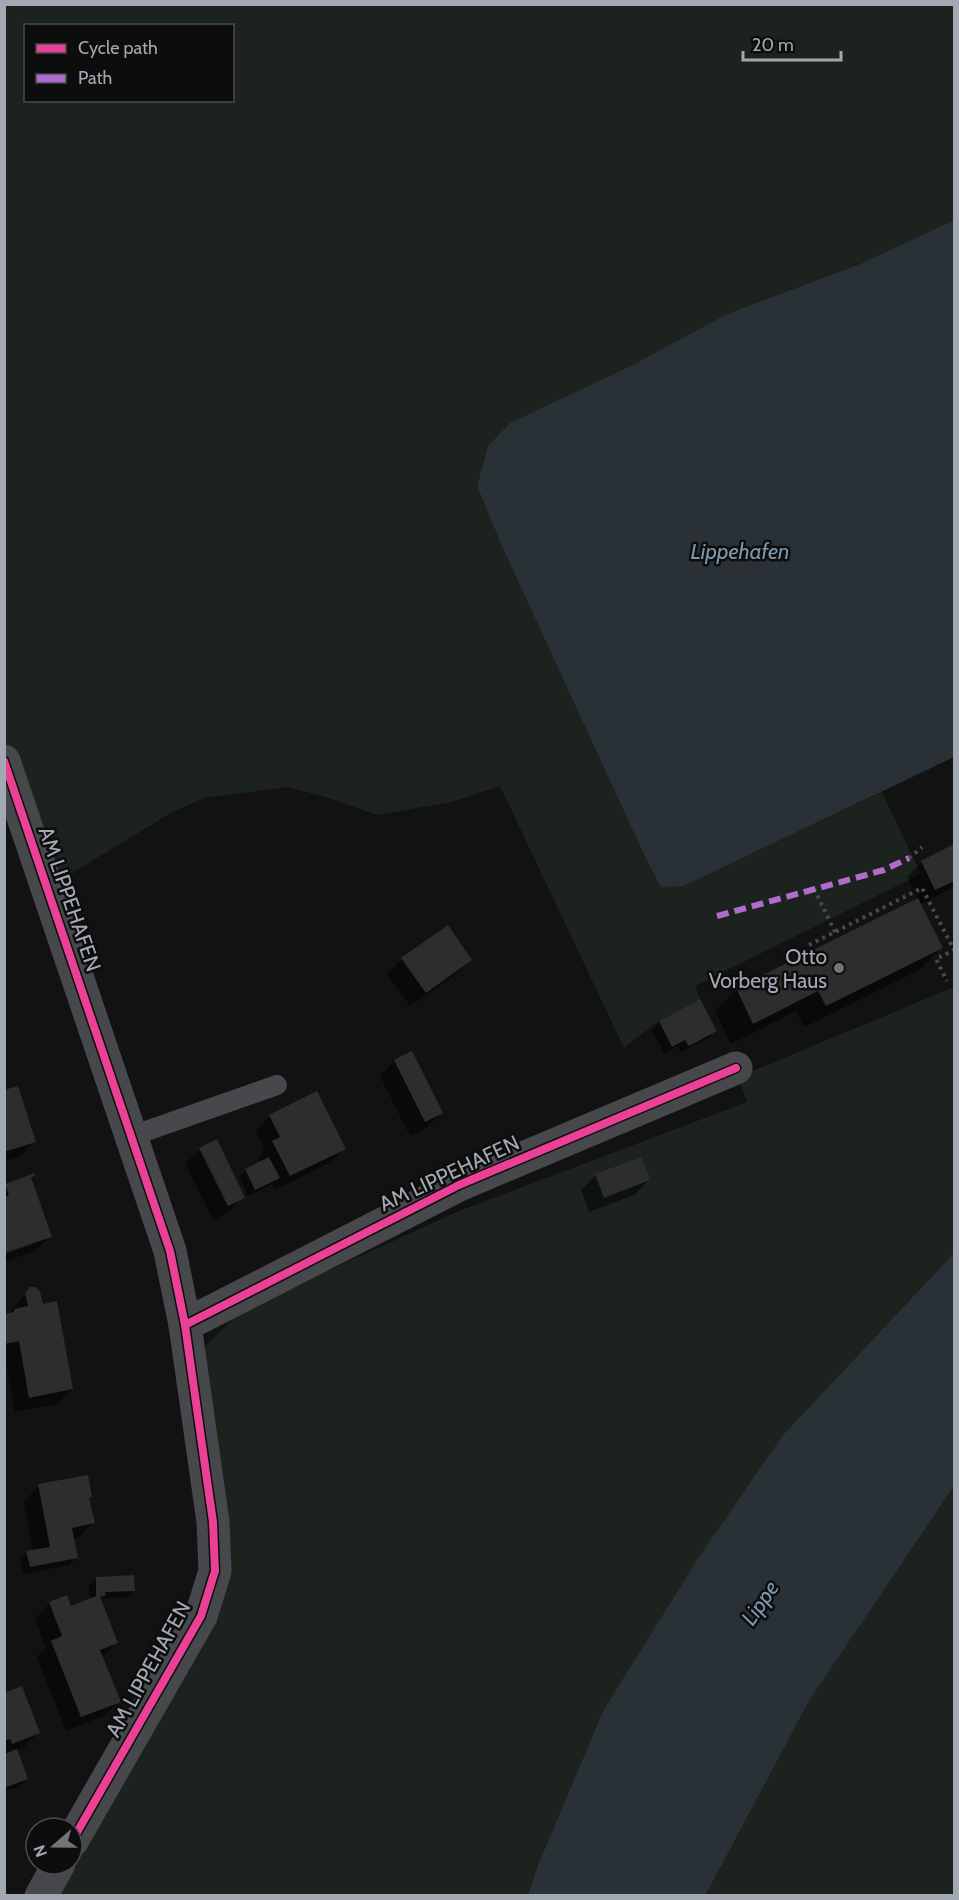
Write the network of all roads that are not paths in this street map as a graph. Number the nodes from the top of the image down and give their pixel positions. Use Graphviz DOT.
graph roads {
  1 [pos="4,761"];
  2 [pos="736,1068"];
  3 [pos="277,1085"];
  4 [pos="132,1136"];
  5 [pos="185,1325"];
  6 [pos="84,1820"];
  7 [pos="52,1876"];
  8 [pos="41,1896"];
  1 -- 4 [label="street, AM LIPPEHAFEN"];
  2 -- 5 [label="street, AM LIPPEHAFEN"];
  3 -- 4 [label="lane"];
  4 -- 5 [label="street, AM LIPPEHAFEN"];
  5 -- 6 [label="street, AM LIPPEHAFEN"];
  7 -- 8 [label="street"];
}
